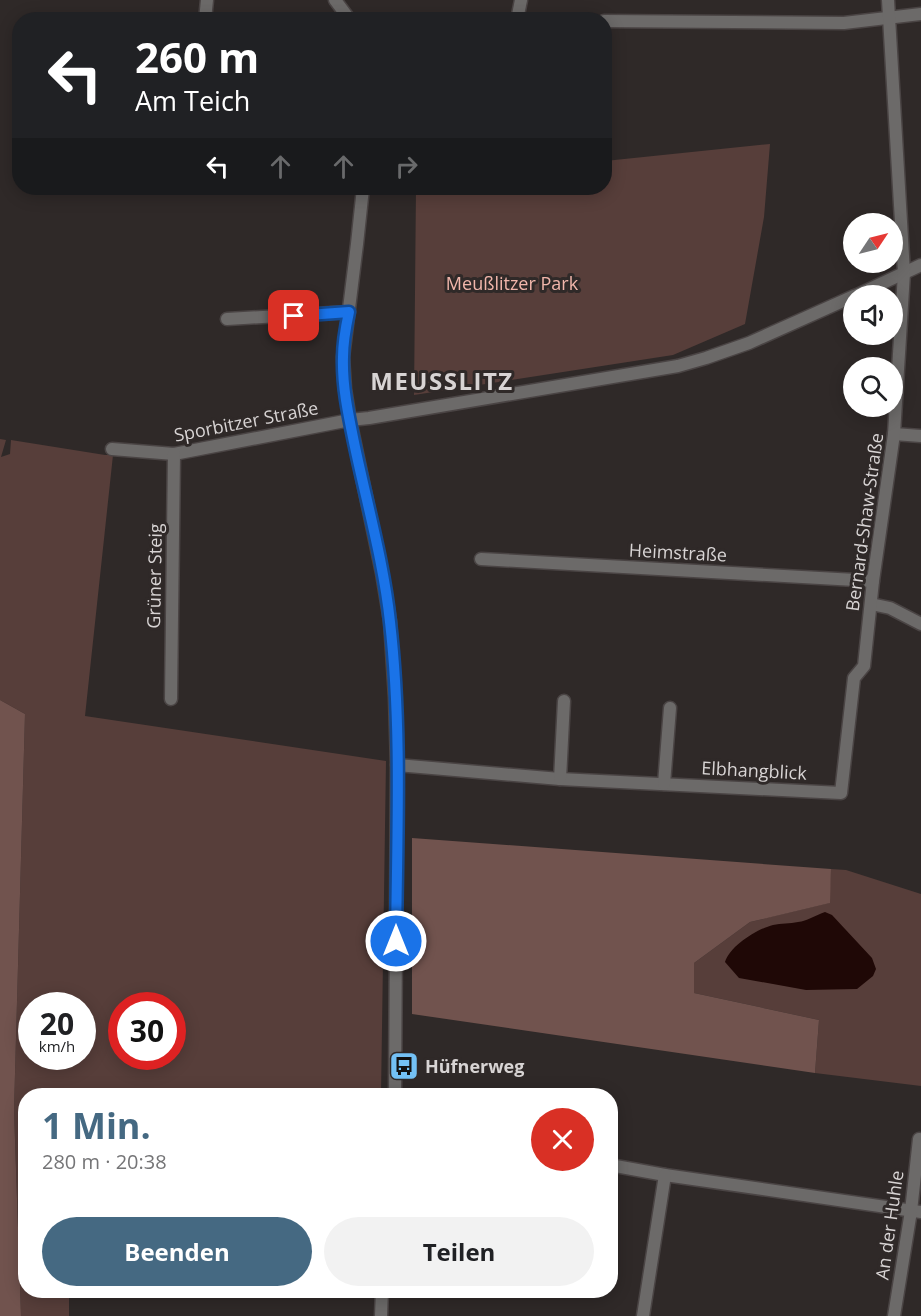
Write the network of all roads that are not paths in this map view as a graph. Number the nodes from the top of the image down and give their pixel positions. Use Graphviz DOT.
graph roads {
  1 [pos="888,0"];
  2 [pos="921,14"];
  3 [pos="890,18"];
  4 [pos="612,21"];
  5 [pos="362,195"];
  6 [pos="921,265"];
  7 [pos="904,273"];
  8 [pos="878,285"];
  9 [pos="843,301"];
  10 [pos="349,312"];
  11 [pos="227,319"];
  12 [pos="350,420"];
  13 [pos="894,434"];
  14 [pos="921,436"];
  15 [pos="112,449"];
  16 [pos="174,454"];
  17 [pos="481,560"];
  18 [pos="873,581"];
  19 [pos="871,604"];
  20 [pos="921,624"];
  21 [pos="171,699"];
  22 [pos="564,701"];
  23 [pos="670,708"];
  24 [pos="398,765"];
  25 [pos="560,779"];
  26 [pos="664,784"];
  27 [pos="841,793"];
  28 [pos="395,1088"];
  29 [pos="919,1139"];
  30 [pos="618,1167"];
  31 [pos="665,1175"];
  32 [pos="916,1211"];
  33 [pos="382,1298"];
  34 [pos="381,1316"];
  35 [pos="644,1316"];
  36 [pos="894,1316"];
  1 -- 3 [label="street, Bernard-Shaw-Straße"];
  2 -- 3 [label="street"];
  3 -- 4 [label="street"];
  3 -- 7 [label="street, Bernard-Shaw-Straße"];
  5 -- 10 [label="street"];
  6 -- 7 [label="street, Sporbitzer Straße"];
  7 -- 8 [label="street, Sporbitzer Straße"];
  7 -- 13 [label="street, Bernard-Shaw-Straße"];
  9 -- 12 [label="street, Sporbitzer Straße"];
  10 -- 11 [label="street"];
  10 -- 12 [label="street"];
  12 -- 16 [label="street, Sporbitzer Straße"];
  12 -- 24 [label="street"];
  13 -- 14 [label="street"];
  13 -- 18 [label="street, Bernard-Shaw-Straße"];
  15 -- 16 [label="street, Sporbitzer Straße"];
  16 -- 21 [label="street, Grüner Steig"];
  17 -- 18 [label="street, Heimstraße"];
  18 -- 19 [label="street, Bernard-Shaw-Straße"];
  19 -- 20 [label="street"];
  19 -- 27 [label="street, Bernard-Shaw-Straße"];
  22 -- 25 [label="street"];
  23 -- 26 [label="street"];
  24 -- 25 [label="street, Elbhangblick"];
  24 -- 28 [label="street"];
  25 -- 26 [label="street, Elbhangblick"];
  26 -- 27 [label="street, Elbhangblick"];
  29 -- 32 [label="street, An der Huhle"];
  30 -- 31 [label="street"];
  31 -- 32 [label="street"];
  31 -- 35 [label="street"];
  32 -- 36 [label="street, An der Huhle"];
  33 -- 34 [label="street"];
}
